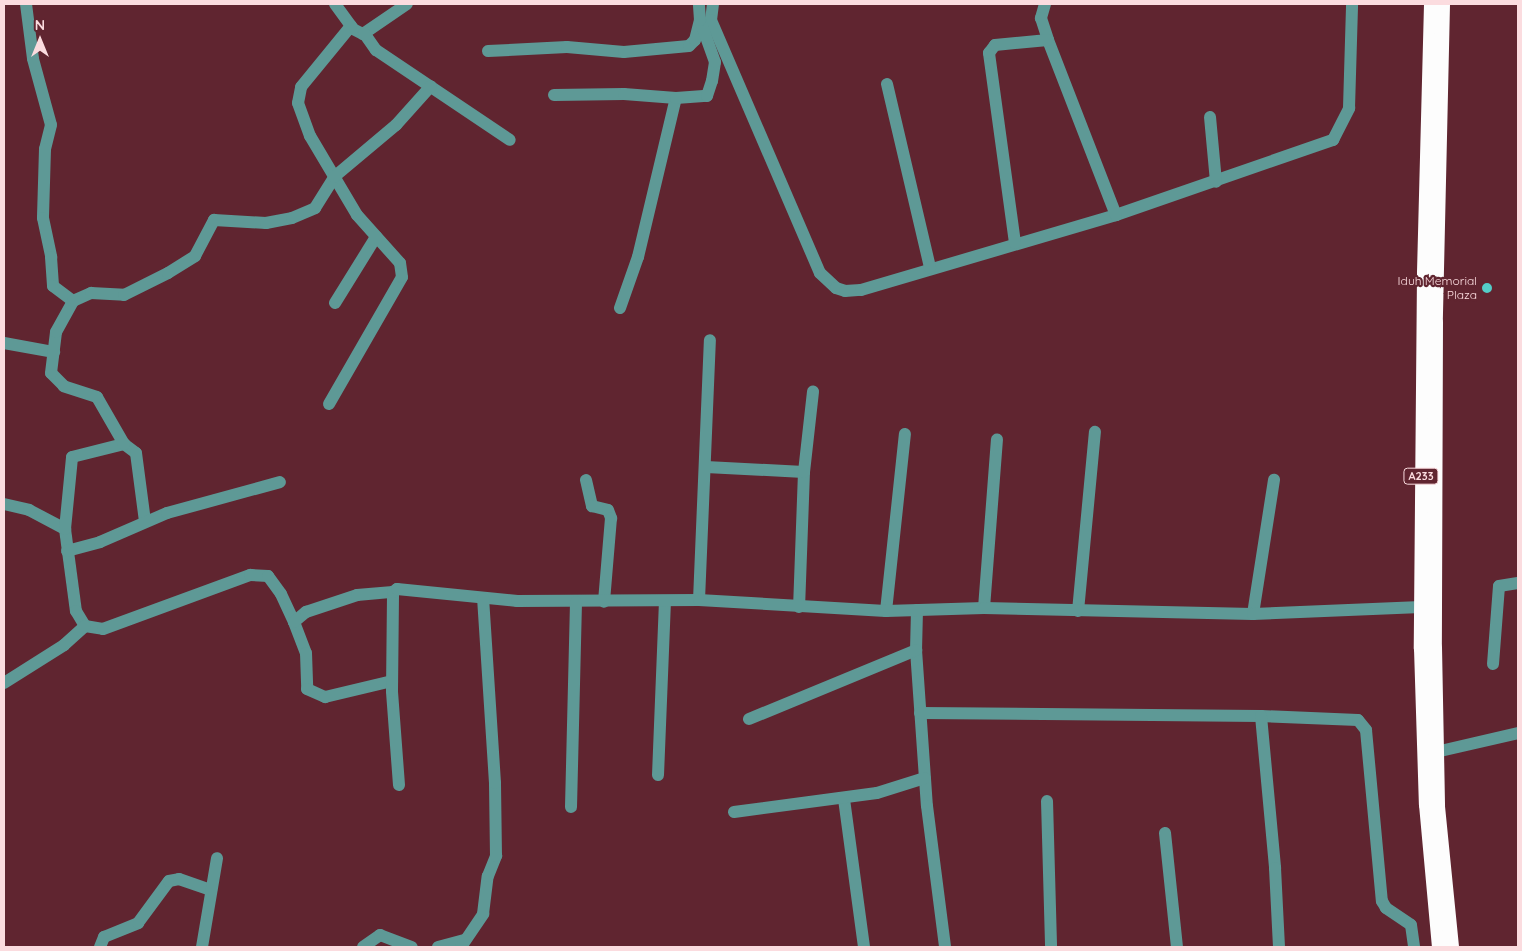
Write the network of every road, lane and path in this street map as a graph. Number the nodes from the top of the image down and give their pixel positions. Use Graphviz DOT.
graph roads {
  1 [pos="26,4"];
  2 [pos="335,4"];
  3 [pos="407,4"];
  4 [pos="699,4"];
  5 [pos="713,4"];
  6 [pos="1045,4"];
  7 [pos="1352,4"];
  8 [pos="1431,4"];
  9 [pos="1442,4"];
  10 [pos="700,20"];
  11 [pos="351,26"];
  12 [pos="364,33"];
  13 [pos="1048,40"];
  14 [pos="488,50"];
  15 [pos="887,84"];
  16 [pos="432,86"];
  17 [pos="554,95"];
  18 [pos="676,98"];
  19 [pos="1210,117"];
  20 [pos="510,140"];
  21 [pos="334,177"];
  22 [pos="1216,182"];
  23 [pos="1116,215"];
  24 [pos="376,237"];
  25 [pos="1015,243"];
  26 [pos="930,268"];
  27 [pos="1430,273"];
  28 [pos="73,301"];
  29 [pos="335,303"];
  30 [pos="620,308"];
  31 [pos="710,340"];
  32 [pos="4,343"];
  33 [pos="54,352"];
  34 [pos="813,392"];
  35 [pos="329,404"];
  36 [pos="1095,432"];
  37 [pos="905,434"];
  38 [pos="996,439"];
  39 [pos="124,444"];
  40 [pos="706,467"];
  41 [pos="804,472"];
  42 [pos="586,480"];
  43 [pos="1274,480"];
  44 [pos="280,482"];
  45 [pos="4,504"];
  46 [pos="144,521"];
  47 [pos="65,532"];
  48 [pos="87,546"];
  49 [pos="67,551"];
  50 [pos="1518,584"];
  51 [pos="393,592"];
  52 [pos="483,598"];
  53 [pos="699,600"];
  54 [pos="665,601"];
  55 [pos="576,602"];
  56 [pos="604,602"];
  57 [pos="799,607"];
  58 [pos="1421,607"];
  59 [pos="984,608"];
  60 [pos="917,610"];
  61 [pos="886,611"];
  62 [pos="1078,612"];
  63 [pos="1253,614"];
  64 [pos="294,622"];
  65 [pos="85,626"];
  66 [pos="916,650"];
  67 [pos="1492,664"];
  68 [pos="392,680"];
  69 [pos="4,683"];
  70 [pos="920,713"];
  71 [pos="1260,716"];
  72 [pos="749,719"];
  73 [pos="1518,733"];
  74 [pos="1436,752"];
  75 [pos="658,775"];
  76 [pos="925,778"];
  77 [pos="399,785"];
  78 [pos="844,799"];
  79 [pos="1047,801"];
  80 [pos="571,807"];
  81 [pos="734,812"];
  82 [pos="1165,833"];
  83 [pos="218,858"];
  84 [pos="211,890"];
  85 [pos="463,944"];
  86 [pos="100,947"];
  87 [pos="202,947"];
  88 [pos="363,947"];
  89 [pos="412,947"];
  90 [pos="438,947"];
  91 [pos="864,947"];
  92 [pos="945,947"];
  93 [pos="1051,947"];
  94 [pos="1177,947"];
  95 [pos="1279,947"];
  96 [pos="1414,947"];
  97 [pos="1439,947"];
  98 [pos="1451,947"];
  1 -- 28 [label="street"];
  2 -- 11 [label="street"];
  3 -- 12 [label="street"];
  4 -- 10 [label="street"];
  5 -- 26 [label="street"];
  6 -- 13 [label="street"];
  7 -- 22 [label="street"];
  8 -- 27 [label="highway, A233"];
  9 -- 27 [label="highway, A233"];
  10 -- 14 [label="street"];
  10 -- 18 [label="street"];
  11 -- 12 [label="street"];
  11 -- 21 [label="street"];
  12 -- 16 [label="street"];
  13 -- 23 [label="street"];
  13 -- 25 [label="street"];
  15 -- 26 [label="street"];
  16 -- 20 [label="street"];
  16 -- 21 [label="street"];
  17 -- 18 [label="street"];
  18 -- 30 [label="street"];
  19 -- 22 [label="street"];
  21 -- 24 [label="street"];
  21 -- 28 [label="street"];
  22 -- 23 [label="street"];
  23 -- 25 [label="street"];
  24 -- 29 [label="street"];
  24 -- 35 [label="street"];
  25 -- 26 [label="street"];
  27 -- 58 [label="highway, A233"];
  27 -- 74 [label="highway, A233"];
  28 -- 33 [label="street"];
  31 -- 40 [label="street"];
  32 -- 33 [label="street"];
  33 -- 39 [label="street"];
  34 -- 41 [label="street"];
  36 -- 62 [label="street"];
  37 -- 61 [label="street"];
  38 -- 59 [label="street"];
  39 -- 46 [label="street"];
  39 -- 47 [label="street"];
  40 -- 41 [label="street"];
  40 -- 53 [label="street"];
  41 -- 57 [label="street"];
  42 -- 56 [label="street"];
  43 -- 63 [label="street"];
  44 -- 46 [label="street"];
  45 -- 47 [label="street"];
  46 -- 48 [label="street"];
  47 -- 48 [label="street"];
  47 -- 49 [label="street"];
  48 -- 49 [label="street"];
  49 -- 65 [label="street"];
  50 -- 67 [label="street"];
  51 -- 52 [label="street"];
  51 -- 64 [label="street"];
  51 -- 68 [label="street"];
  52 -- 55 [label="street"];
  52 -- 85 [label="street"];
  53 -- 54 [label="street"];
  53 -- 57 [label="street"];
  54 -- 56 [label="street"];
  54 -- 75 [label="street"];
  55 -- 56 [label="street"];
  55 -- 80 [label="street"];
  57 -- 61 [label="street"];
  58 -- 63 [label="street"];
  58 -- 97 [label="highway, A233"];
  59 -- 60 [label="street"];
  59 -- 62 [label="street"];
  60 -- 61 [label="street"];
  60 -- 66 [label="street"];
  62 -- 63 [label="street"];
  64 -- 65 [label="street"];
  64 -- 68 [label="street"];
  65 -- 69 [label="street"];
  66 -- 70 [label="street"];
  66 -- 72 [label="street"];
  68 -- 77 [label="street"];
  70 -- 71 [label="street"];
  70 -- 76 [label="street"];
  71 -- 95 [label="street"];
  71 -- 96 [label="street"];
  73 -- 74 [label="street"];
  74 -- 98 [label="highway, A233"];
  76 -- 78 [label="street"];
  76 -- 92 [label="street"];
  78 -- 81 [label="street"];
  78 -- 91 [label="street"];
  79 -- 93 [label="street"];
  82 -- 94 [label="street"];
  83 -- 84 [label="street"];
  84 -- 86 [label="street"];
  84 -- 87 [label="street"];
  85 -- 90 [label="street"];
  88 -- 89 [label="street"];
}
